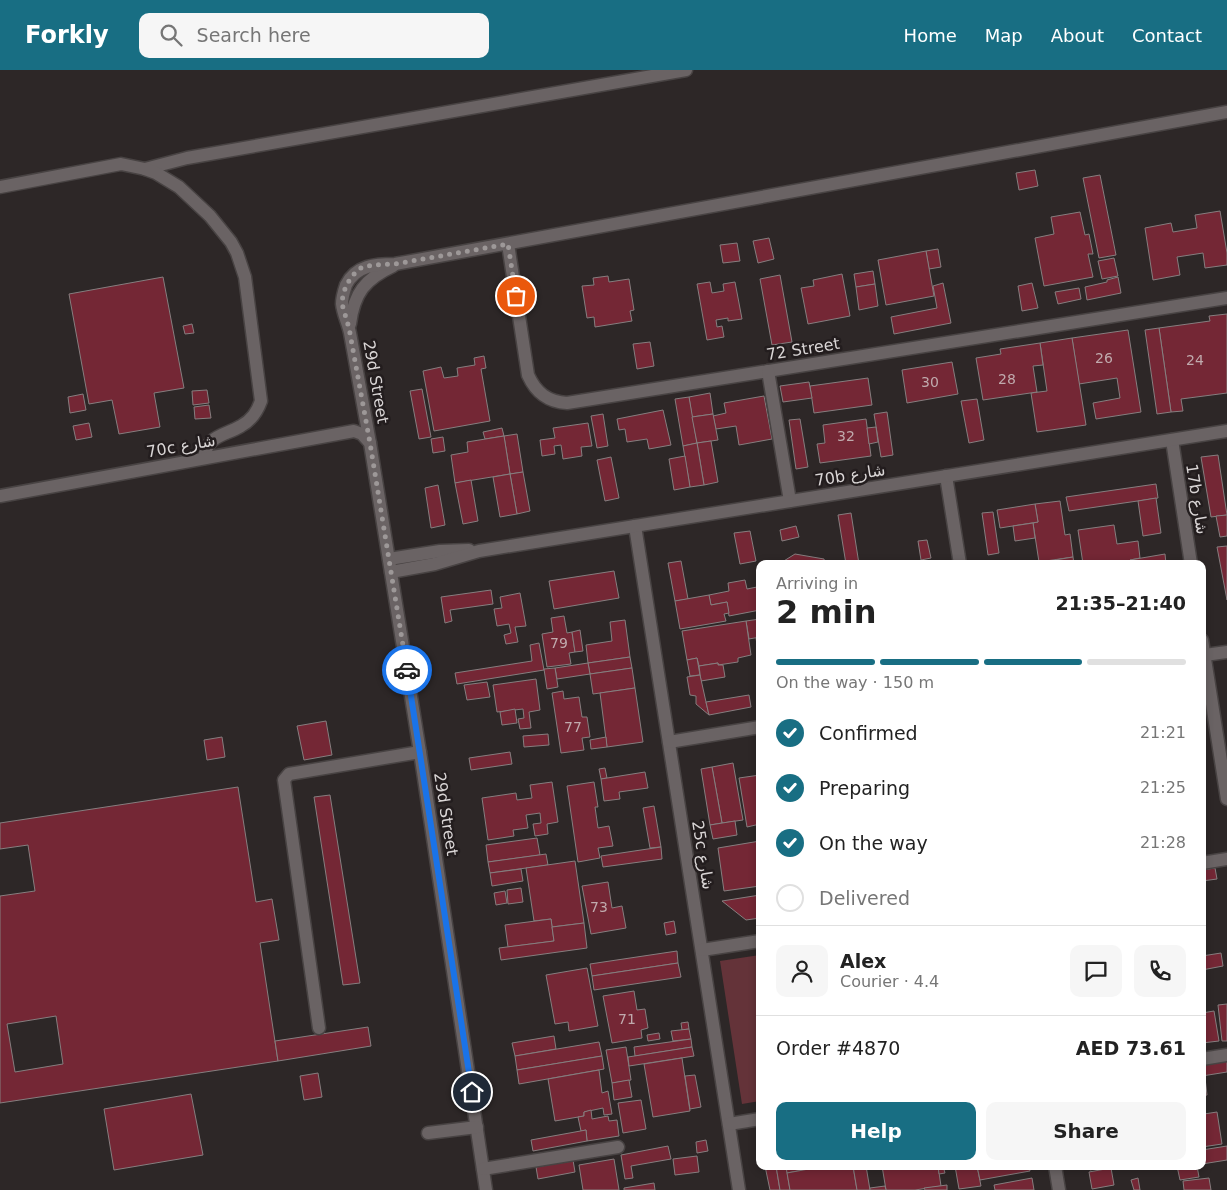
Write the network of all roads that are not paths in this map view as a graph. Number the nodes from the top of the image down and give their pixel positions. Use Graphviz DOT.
graph roads {
  1 [pos="686,70"];
  2 [pos="1227,112"];
  3 [pos="145,169"];
  4 [pos="0,187"];
  5 [pos="508,244"];
  6 [pos="1227,298"];
  7 [pos="768,371"];
  8 [pos="1227,431"];
  9 [pos="368,440"];
  10 [pos="1172,440"];
  11 [pos="204,458"];
  12 [pos="946,476"];
  13 [pos="0,496"];
  14 [pos="790,501"];
  15 [pos="636,526"];
  16 [pos="959,560"];
  17 [pos="1190,560"];
  18 [pos="390,566"];
  19 [pos="1227,652"];
  20 [pos="1206,662"];
  21 [pos="1206,668"];
  22 [pos="756,728"];
  23 [pos="670,742"];
  24 [pos="420,752"];
  25 [pos="1227,799"];
  26 [pos="1227,859"];
  27 [pos="1206,862"];
  28 [pos="756,942"];
  29 [pos="702,950"];
  30 [pos="319,1028"];
  31 [pos="1227,1055"];
  32 [pos="1206,1058"];
  33 [pos="756,1120"];
  34 [pos="729,1124"];
  35 [pos="477,1127"];
  36 [pos="428,1133"];
  37 [pos="618,1147"];
  38 [pos="483,1168"];
  39 [pos="1056,1170"];
  40 [pos="486,1190"];
  41 [pos="740,1190"];
  42 [pos="1058,1190"];
  1 -- 3 [label="street"];
  2 -- 5 [label="street"];
  3 -- 4 [label="street"];
  3 -- 11 [label="street"];
  5 -- 7 [label="street, 72 Street"];
  5 -- 9 [label="street, 29d Street"];
  6 -- 7 [label="street, 72 Street"];
  7 -- 14 [label="street"];
  8 -- 10 [label="street, 70b شارع"];
  9 -- 11 [label="street, 70c شارع"];
  9 -- 18 [label="street, 29d Street"];
  10 -- 12 [label="street, 70b شارع"];
  10 -- 17 [label="street, 17b شارع"];
  11 -- 13 [label="street, 70c شارع"];
  12 -- 14 [label="street, 70b شارع"];
  12 -- 16 [label="street"];
  14 -- 15 [label="street, 70b شارع"];
  15 -- 18 [label="street, 70b شارع"];
  15 -- 23 [label="street, 25c شارع"];
  18 -- 24 [label="street, 29d Street"];
  19 -- 20 [label="street"];
  21 -- 25 [label="street"];
  22 -- 23 [label="street"];
  23 -- 29 [label="street, 25c شارع"];
  24 -- 30 [label="street"];
  24 -- 35 [label="street, 29d Street"];
  26 -- 27 [label="street"];
  28 -- 29 [label="street"];
  29 -- 34 [label="street, 25c شارع"];
  31 -- 32 [label="street"];
  33 -- 34 [label="street"];
  34 -- 41 [label="street, 25c شارع"];
  35 -- 36 [label="street"];
  35 -- 38 [label="street, 29d Street"];
  37 -- 38 [label="street"];
  38 -- 40 [label="street, 29d Street"];
  39 -- 42 [label="street"];
}
